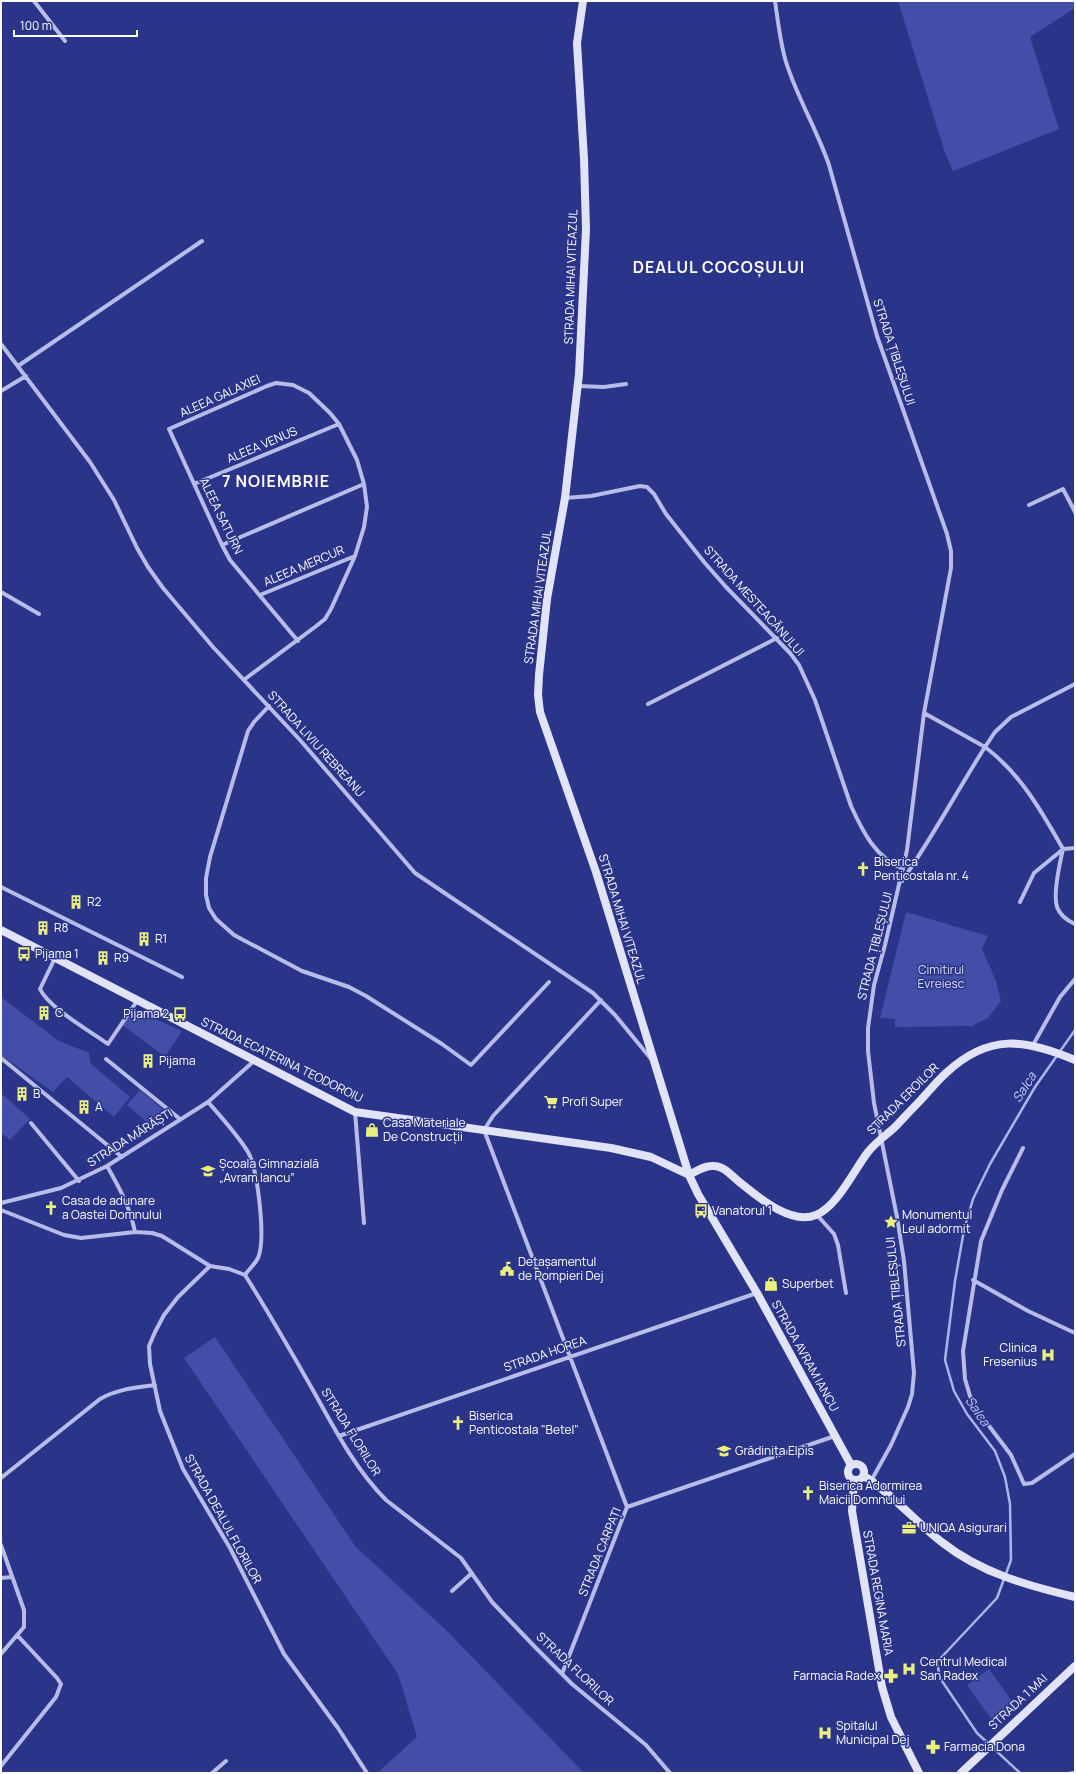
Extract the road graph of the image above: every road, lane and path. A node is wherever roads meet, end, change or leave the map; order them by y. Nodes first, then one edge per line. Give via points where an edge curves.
1 (34, 1) edge
2 (583, 1) edge
3 (775, 1) edge
4 (65, 41) dead end
5 (202, 241) dead end
6 (1, 344) edge
7 (18, 366) junction
8 (26, 376) junction
9 (626, 384) dead end
10 (578, 386) junction
11 (1, 391) edge
12 (339, 424) junction
13 (169, 429) joint
14 (194, 484) junction
15 (364, 484) junction
16 (565, 498) junction
17 (1029, 505) dead end
18 (1075, 512) edge
19 (222, 545) junction
20 (355, 556) junction
21 (1, 592) edge
22 (260, 595) junction
23 (39, 614) dead end
24 (777, 638) junction
25 (298, 640) junction
26 (245, 679) junction
27 (1075, 684) edge
28 (648, 704) dead end
29 (269, 706) junction
30 (924, 713) junction
31 (985, 747) junction
32 (1075, 848) edge
33 (1063, 849) junction
34 (903, 868) junction
35 (900, 882) junction
36 (1, 886) edge
37 (1020, 902) dead end
38 (1075, 924) edge
39 (1, 930) edge
40 (55, 958) junction
41 (182, 977) dead end
42 (1075, 979) edge
43 (548, 982) dead end
44 (601, 1000) junction
45 (137, 1001) junction
46 (1033, 1045) junction
47 (1, 1058) edge
48 (106, 1059) dead end
49 (1072, 1059) edge
50 (254, 1061) junction
51 (654, 1063) junction
52 (208, 1102) junction
53 (355, 1112) junction
54 (180, 1119) junction
55 (31, 1123) dead end
56 (484, 1130) junction
57 (881, 1138) junction
58 (1023, 1148) dead end
59 (122, 1157) junction
60 (107, 1166) junction
61 (689, 1175) junction
62 (79, 1180) junction
63 (1, 1202) edge
64 (1, 1210) edge
65 (817, 1215) junction
66 (364, 1223) dead end
67 (136, 1232) junction
68 (210, 1266) junction
69 (245, 1275) junction
70 (973, 1280) junction
71 (757, 1293) junction
72 (846, 1293) dead end
73 (1075, 1333) edge
74 (569, 1357) junction
75 (155, 1386) junction
76 (339, 1436) junction
77 (836, 1436) junction
78 (1075, 1454) edge
79 (851, 1465) junction
80 (864, 1476) junction
81 (1, 1478) edge
82 (854, 1480) junction
83 (871, 1481) junction
84 (627, 1507) junction
85 (1, 1545) edge
86 (472, 1573) junction
87 (12, 1577) junction
88 (1, 1578) edge
89 (452, 1591) dead end
90 (1075, 1597) edge
91 (17, 1635) junction
92 (1, 1654) edge
93 (1075, 1666) edge
94 (562, 1674) junction
95 (226, 1761) dead end
96 (1, 1766) edge
97 (212, 1773) edge
98 (366, 1773) edge
99 (670, 1773) edge
100 (919, 1773) edge
101 (961, 1773) edge

1 - 4 street
2 - 10 main road, STRADA MIHAI VITEAZUL via 577,43 584,159 585,248
3 - 30 street, STRADA ȚIBLEȘULUI via 786,62 829,165 877,336 951,551 951,568
5 - 7 street
6 - 7 street, STRADA LIVIU REBREANU
7 - 8 street, STRADA LIVIU REBREANU
8 - 11 street
8 - 26 street, STRADA LIVIU REBREANU via 104,482 148,567 184,613
9 - 10 street via 604,387
10 - 16 main road, STRADA MIHAI VITEAZUL
12 - 13 street, ALEEA GALAXIEI via 309,393 293,385 276,384 255,390
12 - 14 street, ALEEA VENUS
12 - 15 street, ALEEA GALAXIEI via 357,460
13 - 14 street, ALEEA SATURN
14 - 19 street, ALEEA SATURN
15 - 19 street
15 - 20 street, ALEEA GALAXIEI via 366,516
16 - 24 street, STRADA MESTEACĂNULUI via 647,487 704,562
16 - 51 main road, STRADA MIHAI VITEAZUL via 548,599 539,676 540,712 596,872
17 - 18 street via 1063,489
19 - 22 street, ALEEA SATURN via 230,560
20 - 22 street, ALEEA MERCUR
20 - 25 street, ALEEA GALAXIEI via 339,596 325,619
21 - 23 street
22 - 25 street, ALEEA SATURN
24 - 28 street
24 - 34 street, STRADA MESTEACĂNULUI via 799,665 811,689 859,824 884,858
25 - 26 street, ALEEA GALAXIEI
26 - 29 street, STRADA LIVIU REBREANU
27 - 31 street, STRADA ȚIBLEȘULUI via 1011,717 995,732
29 - 43 street via 248,731 210,857 206,895 209,908 216,919 234,935 302,972 349,987 366,996 471,1065
29 - 44 street, STRADA LIVIU REBREANU via 415,873 574,979
30 - 31 street
30 - 34 street, STRADA ȚIBLEȘULUI
31 - 33 street via 998,757 1028,793 1043,813
31 - 35 street, STRADA ȚIBLEȘULUI via 926,846
32 - 33 street
33 - 37 street via 1034,873
33 - 38 street via 1058,872 1056,905 1059,912
34 - 35 street, STRADA ȚIBLEȘULUI
35 - 57 street, STRADA ȚIBLEȘULUI via 874,985 868,1028 868,1052
36 - 41 street
39 - 40 main road, STRADA ECATERINA TEODOROIU
40 - 45 main road, STRADA ECATERINA TEODOROIU
40 - 45 street via 40,989 44,997 108,1044
42 - 46 street via 1060,997
44 - 51 street, STRADA LIVIU REBREANU
44 - 56 street via 493,1116
45 - 50 main road, STRADA ECATERINA TEODOROIU
46 - 49 main road, STRADA EROILOR
46 - 57 main road, STRADA EROILOR via 1003,1043 976,1051 946,1072 894,1128
47 - 59 street
48 - 54 street
50 - 52 street, STRADA MĂRĂȘTI
50 - 53 main road, STRADA ECATERINA TEODOROIU
51 - 61 main road, STRADA MIHAI VITEAZUL
52 - 54 street, STRADA MĂRĂȘTI
52 - 69 street via 234,1131 248,1153 258,1190 260,1249 258,1258
53 - 56 main road, STRADA ECATERINA TEODOROIU
53 - 66 street
54 - 59 street, STRADA MĂRĂȘTI
55 - 62 street
56 - 61 main road, STRADA ECATERINA TEODOROIU via 626,1151 664,1162
56 - 74 street
57 - 65 main road, STRADA EROILOR via 868,1152 838,1196
57 - 83 street, STRADA ȚIBLEȘULUI via 904,1261 914,1373 908,1407
58 - 70 street via 981,1241
59 - 60 street, STRADA MĂRĂȘTI
60 - 62 street, STRADA MĂRĂȘTI
60 - 67 street via 121,1189
61 - 65 main road via 708,1166 720,1167 788,1214 801,1217
61 - 71 main road, STRADA AVRAM IANCU
62 - 63 street, STRADA MĂRĂȘTI via 61,1188
64 - 67 street via 64,1235 81,1238
65 - 72 street via 834,1234
67 - 68 street via 162,1236
68 - 69 street
68 - 75 street, STRADA DEALUL FLORILOR via 178,1297 155,1332 149,1346
69 - 76 street, STRADA FLORILOR
70 - 73 street via 1028,1311
70 - 78 street via 963,1366 970,1396 977,1410 1011,1455 1024,1484 1032,1483
71 - 74 street, STRADA HOREA
71 - 77 main road, STRADA AVRAM IANCU
74 - 76 street, STRADA HOREA
74 - 84 street
75 - 81 street via 112,1392 100,1399
75 - 98 street, STRADA DEALUL FLORILOR via 160,1411 180,1462 230,1548 274,1637 294,1670 338,1728
76 - 86 street, STRADA FLORILOR via 376,1490 451,1549
77 - 79 main road, STRADA AVRAM IANCU
77 - 84 street, STRADA CARPAȚI
79 - 80 main road via 862,1466
79 - 82 main road via 847,1473
80 - 82 main road
80 - 83 main road
82 - 100 main road, STRADA REGINA MARIA via 852,1511 882,1687 891,1717
83 - 90 main road via 941,1542 965,1558 1012,1579
84 - 94 street, STRADA CARPAȚI
85 - 87 street
86 - 89 street
86 - 94 street, STRADA FLORILOR via 492,1602
87 - 88 street
87 - 91 street via 24,1610 24,1626
91 - 92 street
91 - 96 street via 61,1684 56,1697
93 - 101 main road, STRADA 1 MAI
94 - 99 street, STRADA FLORILOR via 646,1745
95 - 97 street

